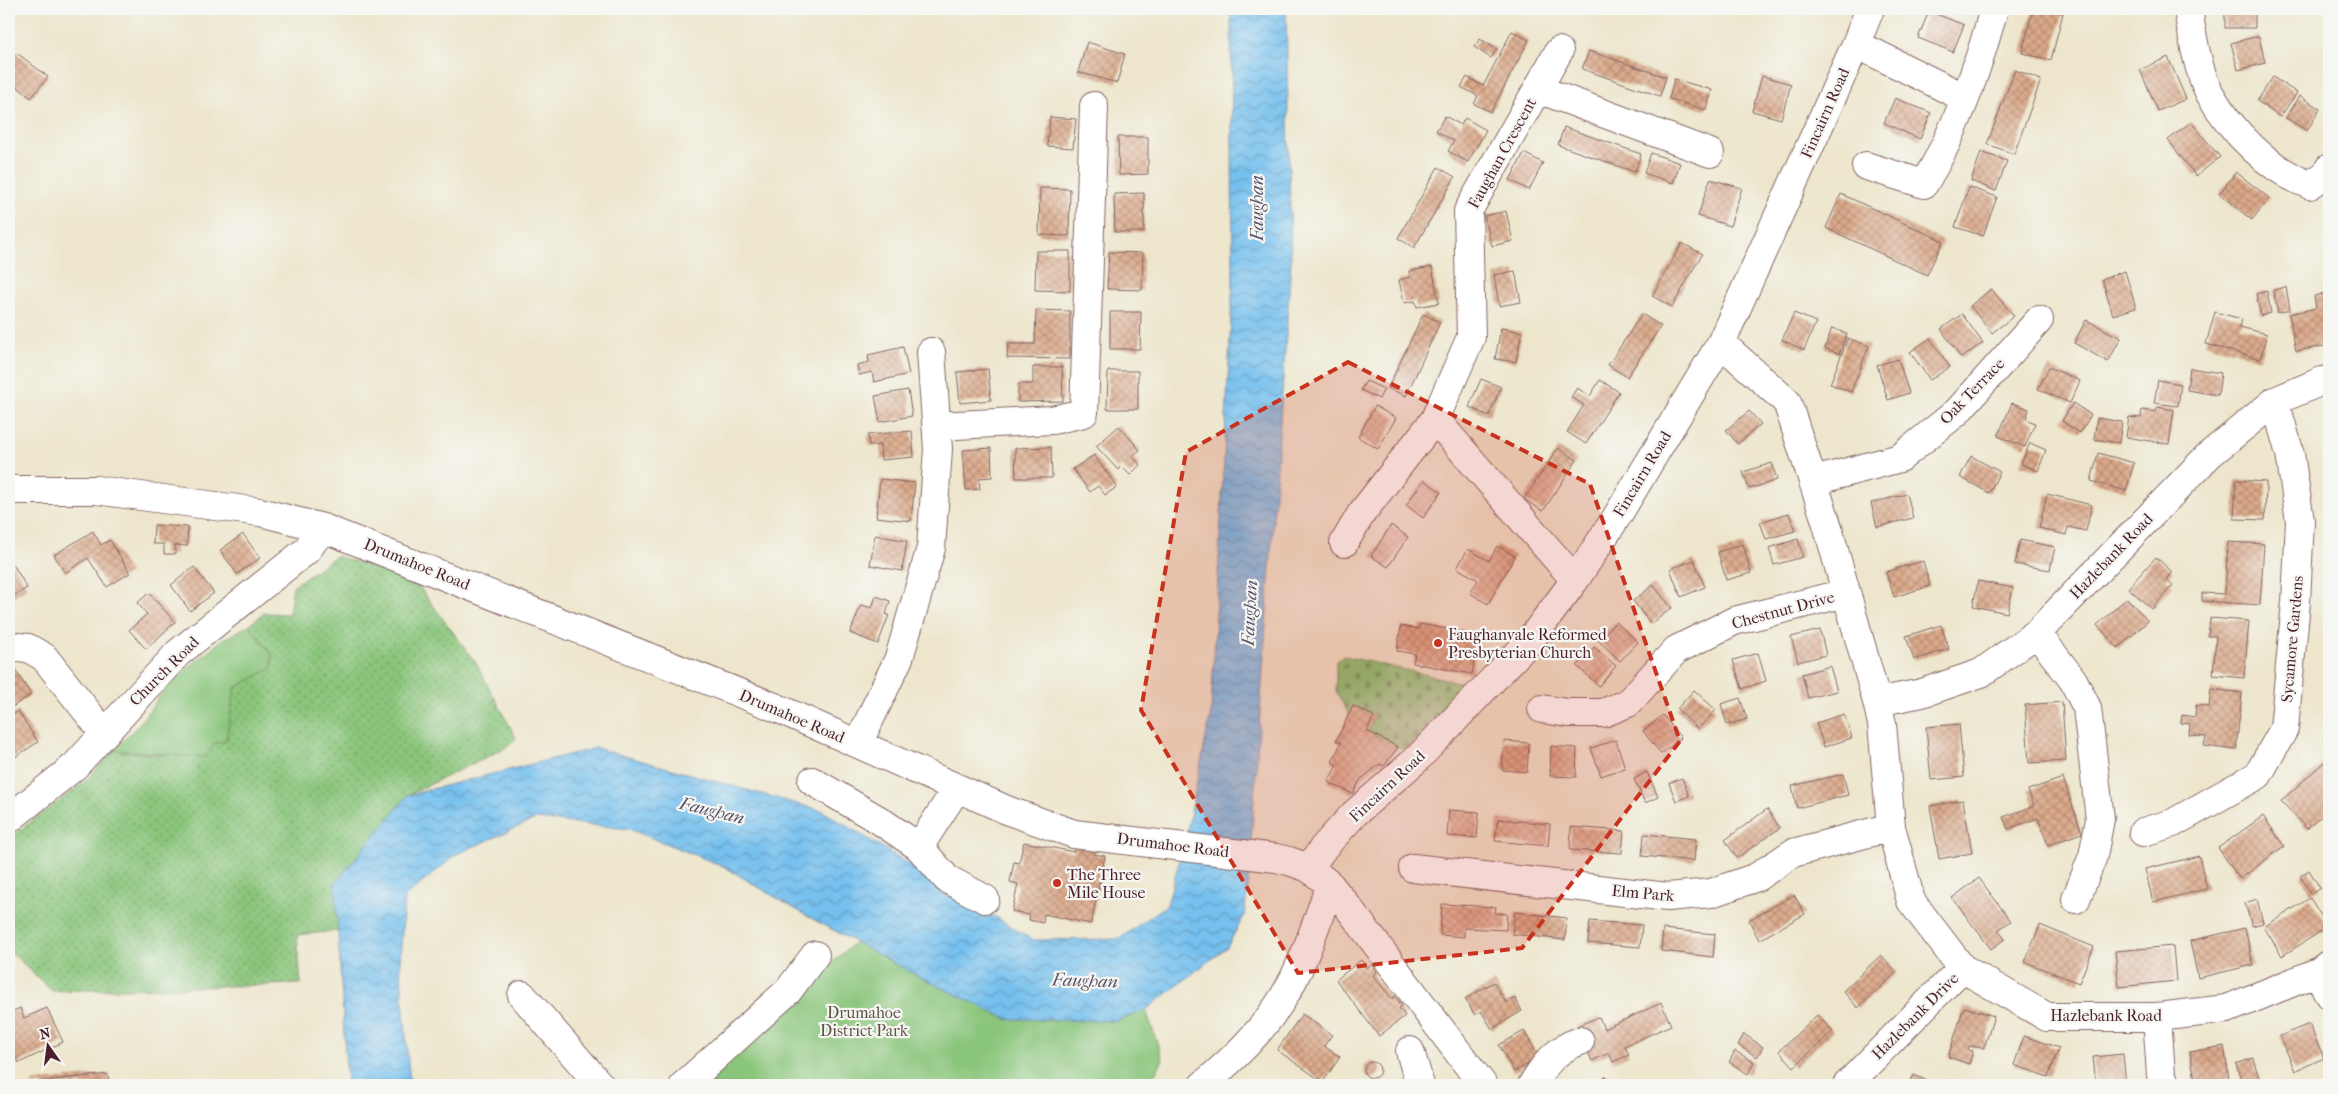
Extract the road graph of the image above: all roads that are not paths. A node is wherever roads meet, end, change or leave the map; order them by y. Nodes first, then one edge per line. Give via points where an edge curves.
1 (1870, 9) edge
2 (1994, 9) edge
3 (2188, 9) edge
4 (1856, 44) junction
5 (1559, 51) dead end
6 (1538, 89) junction
7 (1965, 98) junction
8 (1094, 106) dead end
9 (1710, 153) dead end
10 (1866, 166) dead end
11 (2329, 168) edge
12 (2039, 320) dead end
13 (1721, 343) junction
14 (931, 352) dead end
15 (2329, 380) edge
16 (2275, 401) junction
17 (1435, 419) junction
18 (937, 426) junction
19 (1814, 481) junction
20 (9, 490) edge
21 (323, 528) junction
22 (1344, 543) dead end
23 (1575, 580) junction
24 (1846, 593) junction
25 (2037, 633) junction
26 (9, 646) edge
27 (1877, 702) junction
28 (1542, 709) dead end
29 (104, 734) junction
30 (858, 744) junction
31 (812, 782) dead end
32 (957, 788) junction
33 (9, 818) edge
34 (1890, 827) junction
35 (2143, 832) dead end
36 (919, 847) junction
37 (1309, 868) junction
38 (1413, 868) dead end
39 (1330, 885) junction
40 (986, 899) dead end
41 (2076, 899) dead end
42 (815, 955) dead end
43 (1962, 968) junction
44 (2326, 977) edge
45 (522, 995) dead end
46 (2157, 1017) junction
47 (1580, 1041) dead end
48 (1410, 1051) dead end
49 (600, 1085) edge
50 (684, 1085) edge
51 (1203, 1085) edge
52 (1420, 1085) edge
53 (1483, 1085) edge
54 (1532, 1085) edge
55 (1847, 1085) edge
56 (2166, 1085) edge

1 - 4 street, Fincairn Road
2 - 7 street
3 - 11 street via 2192,40 2210,93 2245,141 2292,178 2310,185
4 - 7 street
4 - 13 street, Fincairn Road
5 - 6 street, Faughan Crescent
6 - 9 street, Faughan Crescent
6 - 17 street, Faughan Crescent via 1468,212 1471,337
7 - 10 street via 1942,155 1924,184
8 - 18 street via 1084,413 1052,420
12 - 19 street, Oak Terrace via 1957,412 1900,458
13 - 19 street, Hazlebank Road via 1787,402
13 - 23 street, Fincairn Road
14 - 18 street
15 - 16 street, Hazlebank Road via 2322,380
16 - 25 street, Hazlebank Road via 2209,455
16 - 35 street, Sycamore Gardens via 2290,454 2300,521 2284,729 2258,775 2168,813
17 - 22 street, Faughan Crescent via 1361,514
17 - 23 street
18 - 30 street via 931,548 899,658
19 - 24 street, Hazlebank Road
20 - 21 street, Drumahoe Road via 96,490 260,512
21 - 29 street, Church Road via 307,550 178,653
21 - 30 street, Drumahoe Road via 632,649
23 - 37 street, Fincairn Road via 1528,643 1417,759 1354,814
24 - 27 street, Hazlebank Road
24 - 28 street, Chestnut Drive via 1734,621 1676,650 1628,703 1603,713
25 - 27 street, Hazlebank Road via 1981,673
25 - 41 street via 2073,680 2087,708 2100,818 2093,856
26 - 29 street via 28,648 44,657
27 - 34 street, Hazlebank Road via 1882,724
29 - 33 street, Church Road via 75,766
30 - 32 street, Drumahoe Road
31 - 36 street
32 - 36 street
32 - 37 street, Drumahoe Road via 1010,812 1074,834 1276,858
34 - 38 street, Elm Park via 1793,853 1757,877 1711,893 1668,897
34 - 43 street, Hazlebank Road via 1911,902
36 - 40 street via 947,879
37 - 39 street, Drumahoe Road
39 - 51 street via 1284,997 1233,1060
39 - 53 street, Drumahoe Road
42 - 50 street via 788,991
43 - 46 street, Hazlebank Road via 2047,1017
43 - 55 street, Hazlebank Drive
44 - 46 street, Hazlebank Road via 2227,1009
45 - 49 street
46 - 56 street via 2161,1075
47 - 54 street via 1567,1045 1546,1063
48 - 52 street

